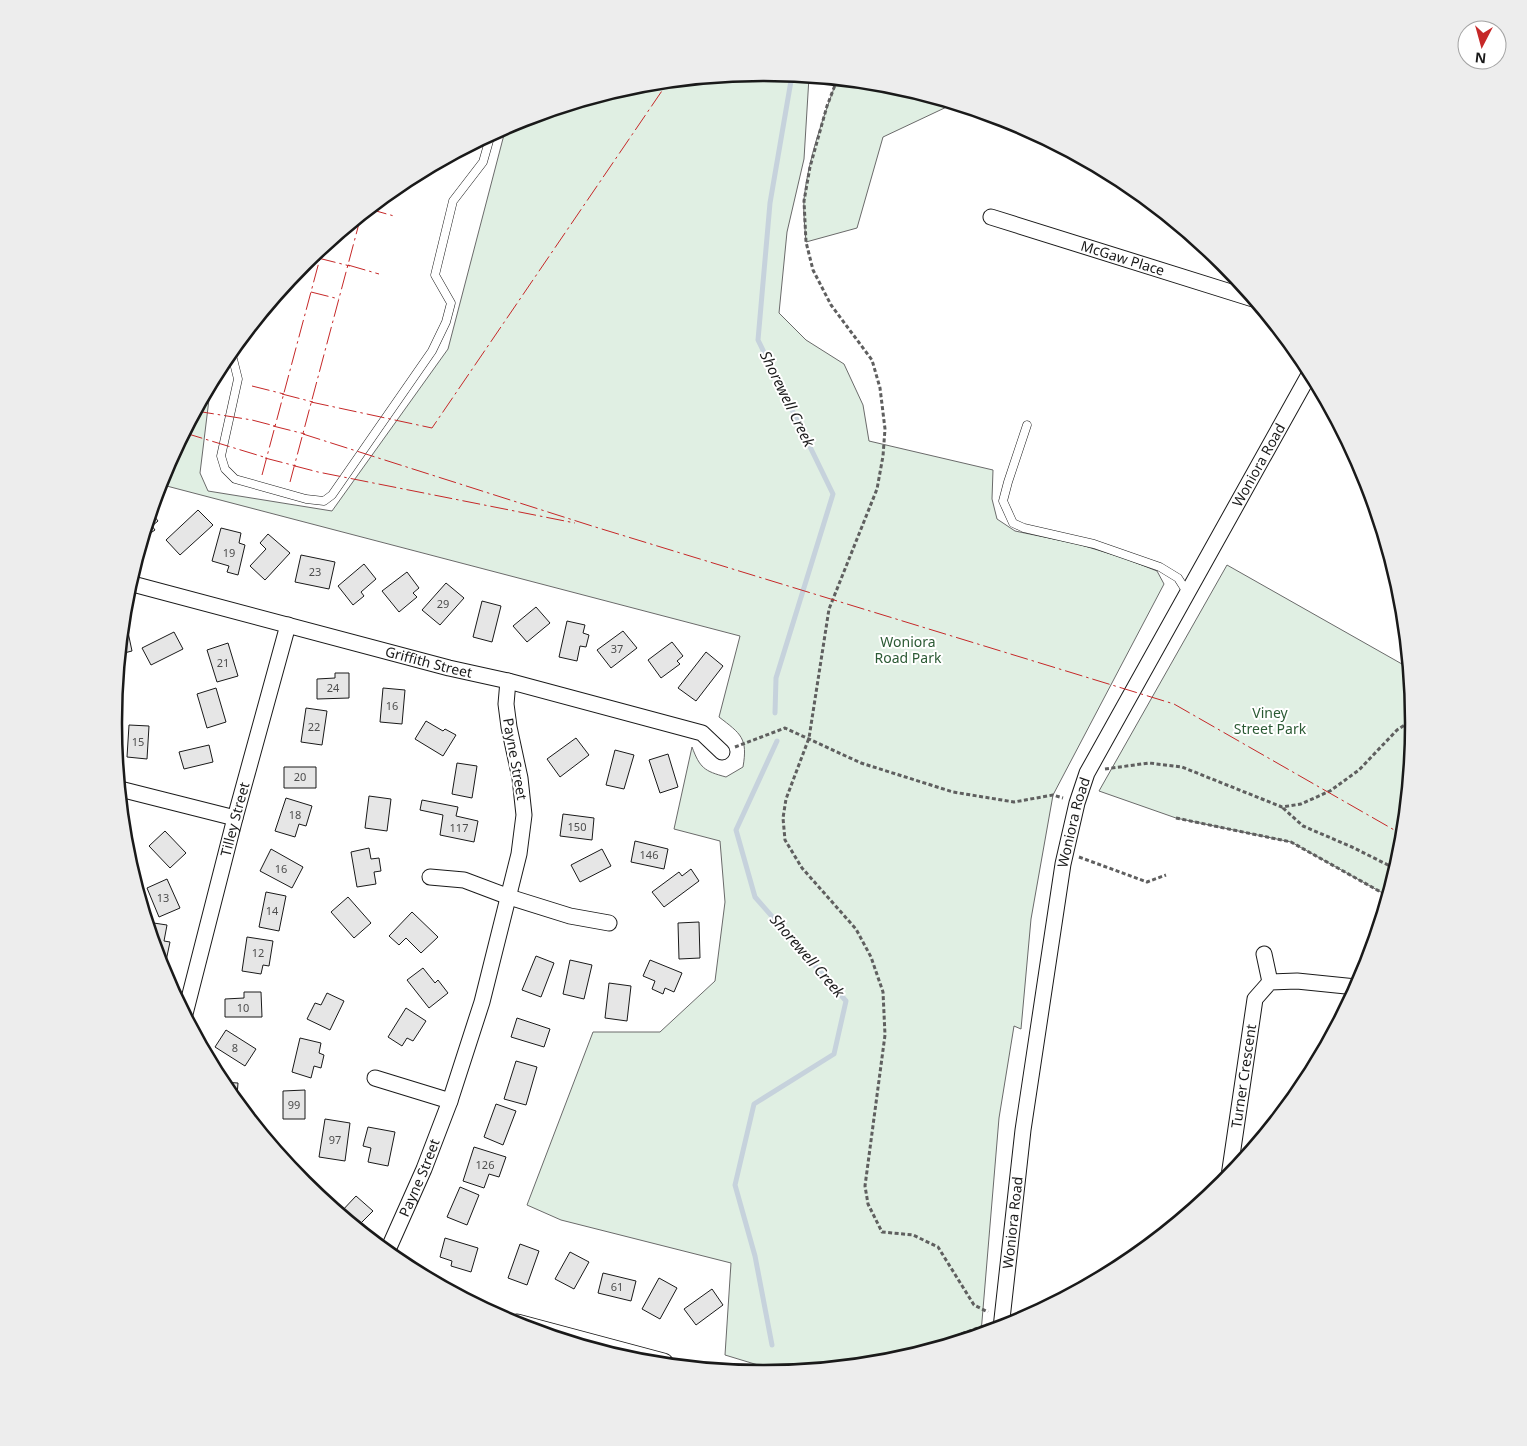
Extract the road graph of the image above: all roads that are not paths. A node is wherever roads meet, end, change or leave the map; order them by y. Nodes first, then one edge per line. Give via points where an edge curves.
1 (488, 143) edge
2 (991, 217) dead end
3 (1242, 295) edge
4 (234, 361) edge
5 (1306, 380) edge
6 (1027, 425) dead end
7 (137, 585) edge
8 (1187, 592) junction
9 (288, 625) junction
10 (508, 681) junction
11 (722, 752) road end
12 (125, 790) edge
13 (235, 818) junction
14 (430, 877) dead end
15 (509, 897) junction
16 (609, 923) dead end
17 (1264, 954) dead end
18 (1270, 982) junction
19 (1348, 986) edge
20 (187, 1005) edge
21 (375, 1078) dead end
22 (450, 1101) junction
23 (1231, 1162) edge
24 (390, 1245) edge
25 (1002, 1319) edge

1 - 4 lane via 483,162 453,200 435,275 451,303 446,322 432,352 332,495 324,501 235,479 226,469 222,456 238,379
2 - 3 street, McGaw Place
5 - 8 street, Woniora Road
6 - 8 lane via 1003,501 1013,523 1094,544 1160,567 1178,578
7 - 9 street, Griffith Street
8 - 25 street, Woniora Road via 1086,773 1077,803 1063,864 1023,1130
9 - 10 street, Griffith Street
9 - 13 street, Tilley Street
10 - 11 street, Griffith Street via 702,733
10 - 15 street, Payne Street via 506,704 524,815 520,854
12 - 13 street
13 - 20 street, Tilley Street
14 - 15 street via 464,880
15 - 16 street via 570,916
15 - 22 street, Payne Street via 482,1002
17 - 18 street
18 - 19 street
18 - 23 street, Turner Crescent via 1255,999
21 - 22 street
22 - 24 street, Payne Street

